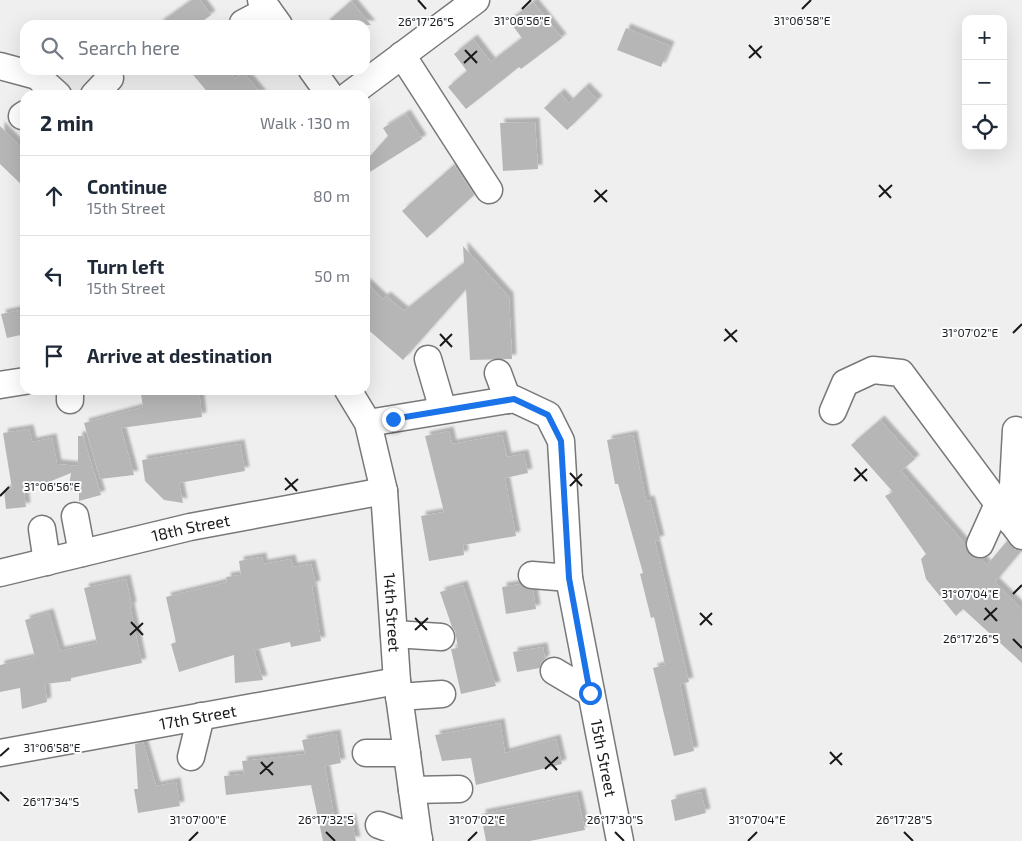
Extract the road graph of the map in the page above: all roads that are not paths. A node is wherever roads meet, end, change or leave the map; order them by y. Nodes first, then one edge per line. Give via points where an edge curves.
1 (476, 0) edge
2 (269, 12) edge
3 (250, 20) edge
4 (402, 55) junction
5 (0, 66) edge
6 (20, 75) edge
7 (21, 75) edge
8 (316, 75) edge
9 (42, 84) edge
10 (326, 90) edge
11 (356, 90) edge
12 (489, 190) dead end
13 (428, 359) dead end
14 (498, 373) dead end
15 (20, 383) edge
16 (0, 385) edge
17 (351, 395) edge
18 (508, 400) junction
19 (443, 410) junction
20 (833, 411) dead end
21 (368, 423) junction
22 (1016, 430) dead end
23 (384, 491) junction
24 (75, 516) dead end
25 (1010, 521) edge
26 (42, 528) dead end
27 (980, 544) dead end
28 (82, 553) junction
29 (47, 562) junction
30 (0, 573) edge
31 (532, 575) dead end
32 (569, 578) junction
33 (394, 634) junction
34 (441, 637) dead end
35 (554, 670) dead end
36 (398, 689) junction
37 (590, 693) junction
38 (442, 694) dead end
39 (201, 716) junction
40 (407, 752) junction
41 (0, 753) edge
42 (366, 754) dead end
43 (191, 757) dead end
44 (459, 789) dead end
45 (412, 790) junction
46 (378, 825) dead end
47 (419, 840) edge
48 (620, 841) edge

1 - 4 street
2 - 3 street
4 - 11 street
4 - 12 street
5 - 6 street
7 - 9 street
8 - 10 street
13 - 19 street
14 - 18 street
15 - 16 street
17 - 21 street, 14th Street
18 - 19 street, 15th Street
18 - 32 street, 15th Street via 514,399 548,415 561,441
19 - 21 street, 15th Street
20 - 25 street via 845,383 873,370 901,372
21 - 23 street, 14th Street
22 - 25 street
23 - 28 street, 18th Street via 171,521
23 - 33 street, 14th Street via 398,561
24 - 28 street
25 - 27 street
26 - 29 street
28 - 29 street, 18th Street
29 - 30 street, 18th Street
31 - 32 street
32 - 37 street, 15th Street
33 - 34 street
33 - 36 street, 14th Street
35 - 37 street
36 - 38 street, 17th Street
36 - 39 street, 17th Street
36 - 40 street, 14th Street
37 - 48 street, 15th Street
39 - 41 street, 17th Street
39 - 43 street
40 - 42 street
40 - 45 street, 14th Street
44 - 45 street
45 - 47 street, 14th Street
46 - 47 street

